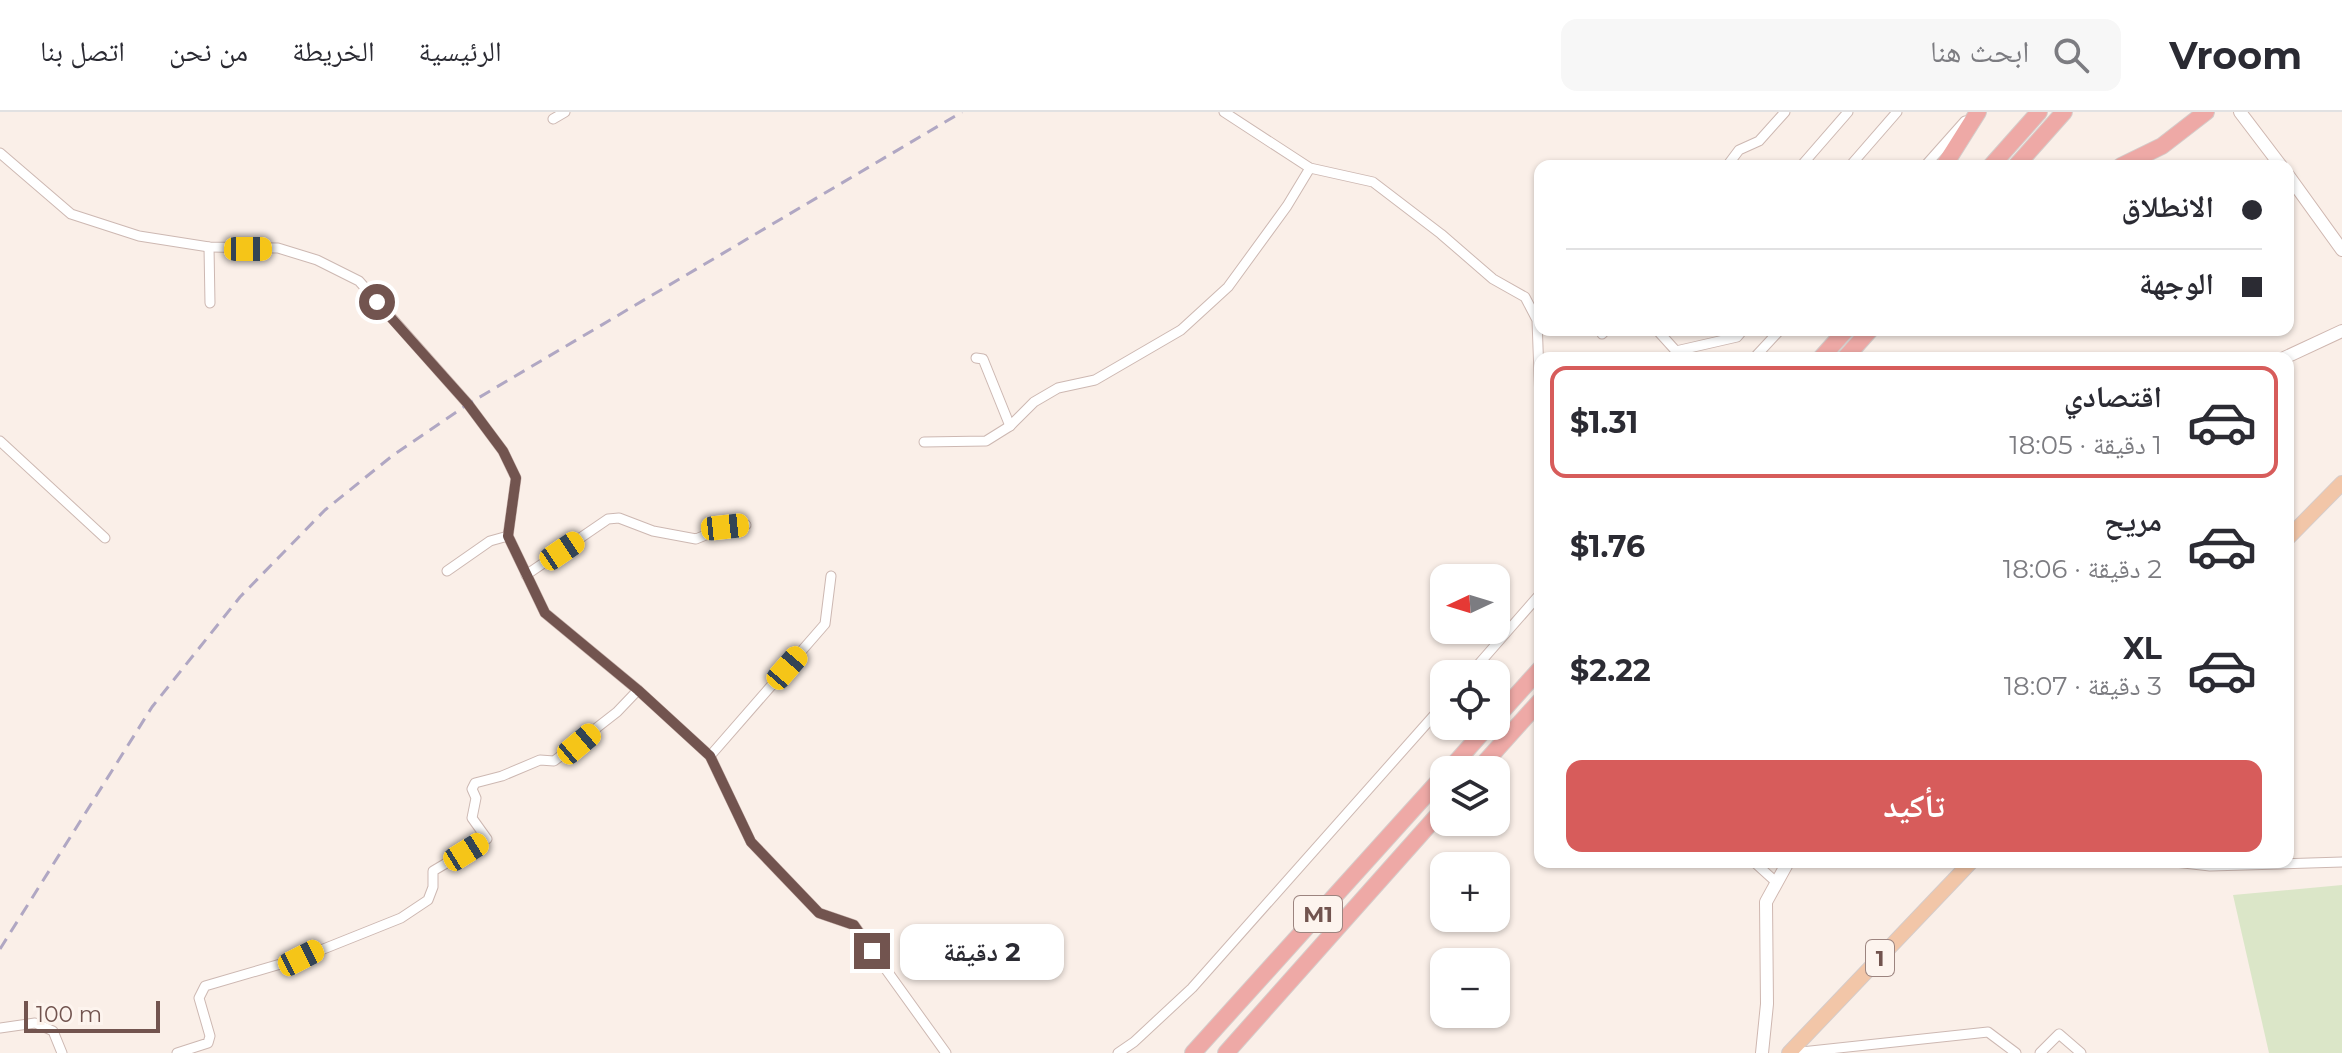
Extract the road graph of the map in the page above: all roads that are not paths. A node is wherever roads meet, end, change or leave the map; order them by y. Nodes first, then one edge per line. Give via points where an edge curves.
1 (565, 112) edge
2 (1224, 112) edge
3 (1785, 112) edge
4 (1848, 112) edge
5 (1897, 112) edge
6 (1975, 112) edge
7 (2039, 112) edge
8 (2064, 112) edge
9 (2206, 112) edge
10 (2240, 112) edge
11 (1238, 115) edge
12 (553, 119) dead end
13 (0, 153) edge
14 (1732, 160) edge
15 (1806, 160) edge
16 (1855, 160) edge
17 (1931, 160) edge
18 (1947, 160) edge
19 (1996, 160) edge
20 (2021, 160) edge
21 (2133, 160) edge
22 (2276, 160) edge
23 (1310, 168) junction
24 (2294, 183) edge
25 (209, 247) junction
26 (2342, 250) edge
27 (210, 303) dead end
28 (1534, 314) edge
29 (2342, 331) edge
30 (1662, 336) edge
31 (1738, 336) edge
32 (1774, 336) edge
33 (1841, 336) edge
34 (1865, 336) edge
35 (1870, 336) edge
36 (1760, 352) edge
37 (1826, 352) edge
38 (1851, 352) edge
39 (1851, 352) edge
40 (2294, 353) edge
41 (976, 358) dead end
42 (1010, 426) junction
43 (0, 441) edge
44 (924, 442) dead end
45 (2342, 483) edge
46 (746, 525) dead end
47 (2294, 532) edge
48 (508, 536) junction
49 (105, 538) dead end
50 (447, 571) dead end
51 (526, 575) junction
52 (831, 576) dead end
53 (1534, 601) edge
54 (1482, 660) edge
55 (1534, 676) edge
56 (638, 690) junction
57 (1510, 702) edge
58 (1534, 708) edge
59 (1430, 720) edge
60 (1476, 740) edge
61 (710, 756) junction
62 (1461, 756) edge
63 (1491, 756) edge
64 (1430, 791) edge
65 (1430, 824) edge
66 (2342, 862) edge
67 (2294, 863) edge
68 (1761, 868) edge
69 (1784, 868) edge
70 (1965, 868) edge
71 (1776, 882) junction
72 (0, 1028) edge
73 (62, 1053) edge
74 (177, 1053) edge
75 (946, 1053) edge
76 (1118, 1053) edge
77 (1193, 1053) edge
78 (1226, 1053) edge
79 (1762, 1053) edge
80 (1790, 1053) edge
81 (2016, 1053) edge
82 (2040, 1053) edge
83 (2081, 1053) edge

1 - 12 street
2 - 11 street
3 - 14 street via 1759,141
4 - 15 street
5 - 16 street
6 - 17 street
6 - 18 highway
7 - 19 highway
8 - 20 highway
9 - 21 highway via 2162,146
10 - 22 street
11 - 23 street
13 - 25 street via 71,214 139,236
23 - 28 street via 1373,182 1493,279 1525,297
23 - 42 street via 1245,265 1203,312 1095,380 1058,388 1034,402
24 - 26 street
25 - 27 street
25 - 48 street via 278,248 359,281 503,451 516,478
29 - 40 street
30 - 31 street via 1676,351
32 - 36 street
33 - 37 highway
34 - 38 highway
35 - 39 highway
41 - 42 street via 983,359
42 - 44 street via 986,441
43 - 49 street
45 - 47 main road
46 - 51 street via 696,539 608,519
48 - 50 street via 490,541
48 - 51 street
51 - 56 street via 545,613
52 - 61 street via 825,624
53 - 54 street
55 - 57 highway
56 - 61 street
56 - 74 street via 554,761 540,760 475,783 472,818 487,839 433,871 428,900 401,918 301,958 205,986 199,998 208,1043
58 - 63 highway
59 - 76 street via 1192,988
60 - 62 highway
61 - 75 street via 751,842 819,913 854,925
64 - 77 highway, M1
65 - 78 highway, M1
66 - 67 street
68 - 71 street
69 - 71 street
70 - 80 main road, 1
71 - 79 street via 1766,902
72 - 73 street via 35,1023 53,1031
80 - 81 street via 1988,1032
82 - 83 street via 2059,1034

